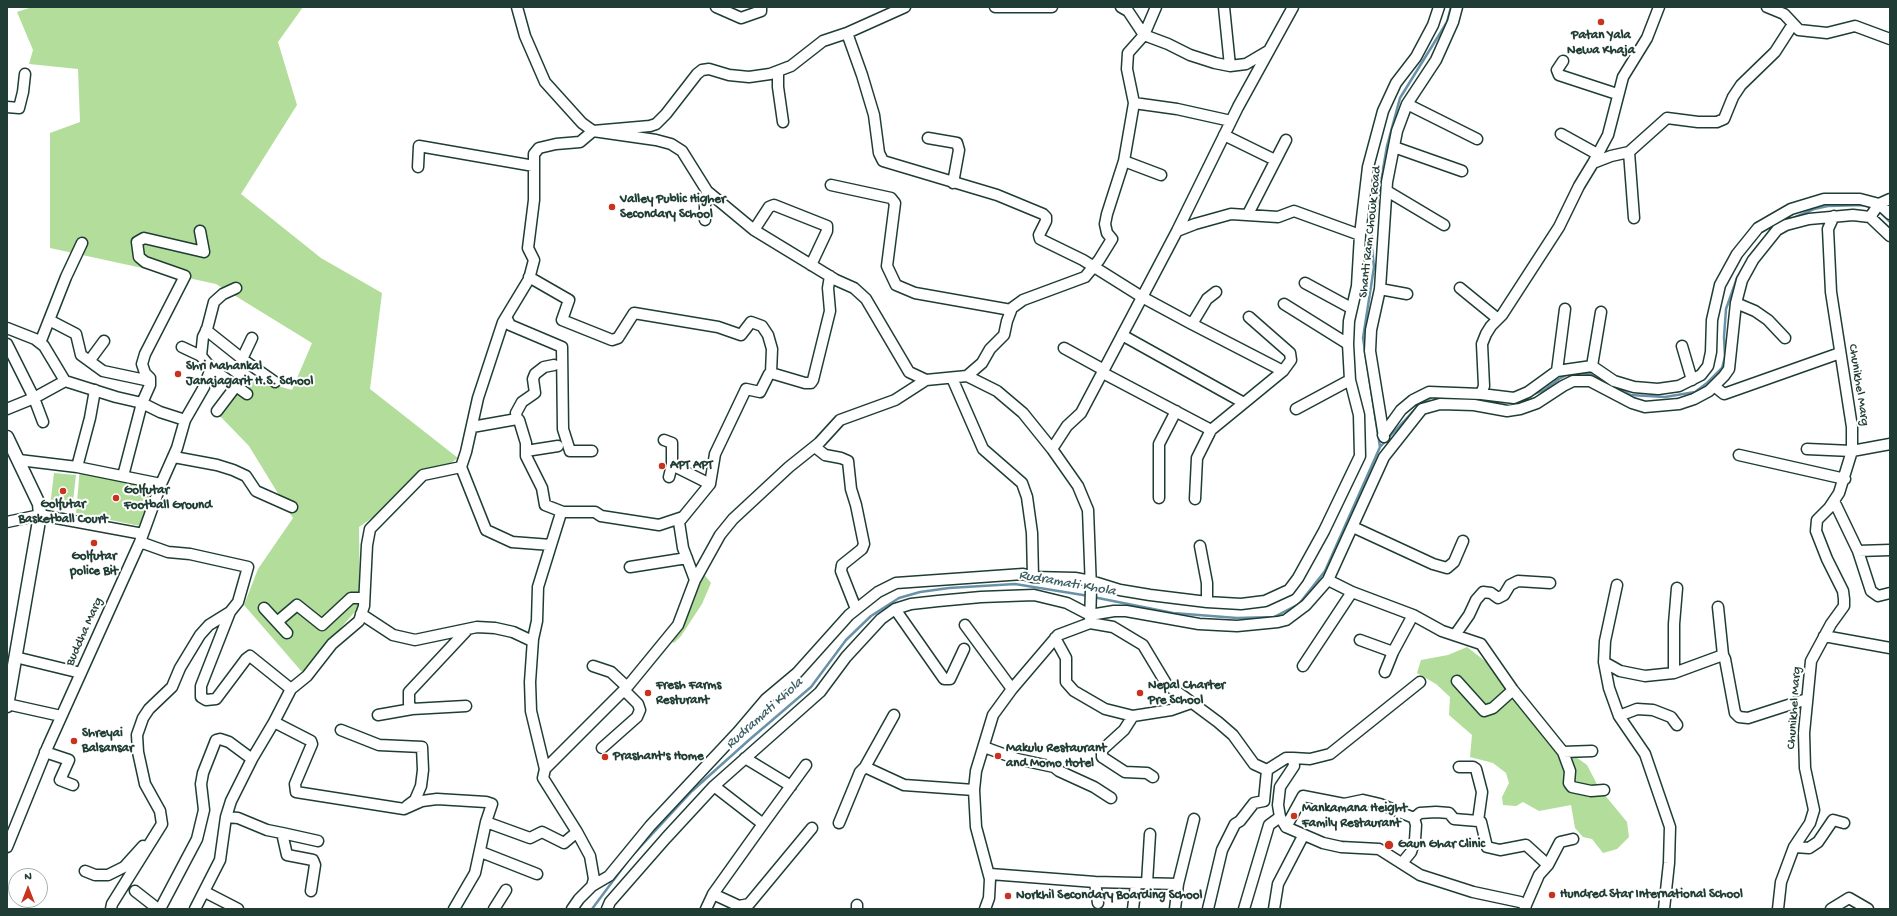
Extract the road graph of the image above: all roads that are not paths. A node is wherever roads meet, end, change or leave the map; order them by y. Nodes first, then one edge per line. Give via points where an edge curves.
1 (517, 7) edge
2 (716, 7) edge
3 (761, 7) edge
4 (905, 7) edge
5 (995, 7) edge
6 (1052, 7) edge
7 (1121, 7) edge
8 (1156, 7) edge
9 (1224, 7) edge
10 (1293, 7) edge
11 (1457, 7) edge
12 (1658, 7) edge
13 (1767, 7) edge
14 (1438, 8) edge
15 (1784, 11) edge
16 (1793, 24) junction
17 (847, 33) junction
18 (1144, 35) junction
19 (1890, 39) edge
20 (1268, 51) junction
21 (1562, 61) dead end
22 (1230, 66) junction
23 (778, 71) junction
24 (25, 74) dead end
25 (1617, 94) junction
26 (1134, 103) junction
27 (1407, 104) junction
28 (7, 107) edge
29 (1231, 121) junction
30 (783, 122) dead end
31 (593, 131) junction
32 (1561, 134) dead end
33 (1224, 135) junction
34 (928, 138) dead end
35 (1286, 140) dead end
36 (1477, 140) dead end
37 (1394, 147) junction
38 (1629, 152) junction
39 (1596, 159) junction
40 (1275, 160) junction
41 (1124, 161) junction
42 (534, 166) junction
43 (418, 167) dead end
44 (1462, 171) dead end
45 (1161, 174) dead end
46 (953, 183) junction
47 (831, 185) dead end
48 (707, 191) junction
49 (1386, 191) junction
50 (1890, 199) edge
51 (1874, 210) junction
52 (1248, 214) junction
53 (1890, 214) edge
54 (1834, 216) junction
55 (1634, 218) dead end
56 (705, 220) dead end
57 (1444, 225) dead end
58 (754, 230) junction
59 (200, 231) dead end
60 (1177, 231) junction
61 (1360, 236) junction
62 (1890, 236) edge
63 (82, 243) dead end
64 (811, 265) junction
65 (1093, 266) junction
66 (830, 276) junction
67 (529, 277) junction
68 (1305, 283) dead end
69 (236, 288) dead end
70 (1460, 288) dead end
71 (1380, 289) junction
72 (1216, 292) dead end
73 (1407, 294) dead end
74 (1142, 297) junction
75 (1736, 303) junction
76 (1284, 304) dead end
77 (1351, 308) junction
78 (1565, 309) dead end
79 (1011, 310) junction
80 (1601, 312) dead end
81 (1249, 316) dead end
82 (506, 317) junction
83 (1498, 319) junction
84 (50, 320) junction
85 (1192, 324) junction
86 (7, 328) edge
87 (206, 330) junction
88 (1122, 335) junction
89 (252, 338) dead end
90 (1785, 338) dead end
91 (104, 341) dead end
92 (40, 343) junction
93 (7, 344) edge
94 (1348, 344) junction
95 (1682, 346) dead end
96 (182, 347) dead end
97 (1064, 348) dead end
98 (1840, 353) junction
99 (201, 356) junction
100 (242, 359) junction
101 (90, 360) junction
102 (554, 365) dead end
103 (1592, 366) junction
104 (211, 368) junction
105 (1283, 370) junction
106 (1103, 371) junction
107 (1557, 371) junction
108 (771, 373) junction
109 (967, 376) junction
110 (952, 378) junction
111 (926, 380) junction
112 (1350, 380) junction
113 (1692, 380) junction
114 (65, 381) junction
115 (150, 381) junction
116 (276, 382) dead end
117 (236, 386) junction
118 (1714, 386) junction
119 (96, 390) junction
120 (247, 394) dead end
121 (1481, 394) junction
122 (34, 398) junction
123 (142, 403) junction
124 (1244, 403) junction
125 (7, 409) edge
126 (1296, 409) dead end
127 (217, 411) dead end
128 (1176, 411) junction
129 (516, 419) junction
130 (185, 420) junction
131 (43, 422) dead end
132 (472, 427) junction
133 (1211, 430) junction
134 (1383, 435) junction
135 (7, 437) edge
136 (664, 440) dead end
137 (1890, 444) edge
138 (558, 446) dead end
139 (815, 447) junction
140 (1390, 448) junction
141 (1052, 449) junction
142 (1807, 449) dead end
143 (526, 451) junction
144 (592, 451) dead end
145 (1852, 451) junction
146 (1740, 455) dead end
147 (174, 457) junction
148 (19, 460) junction
149 (672, 465) junction
150 (461, 466) junction
151 (77, 467) junction
152 (123, 476) junction
153 (670, 477) dead end
154 (1845, 479) junction
155 (161, 484) junction
156 (710, 484) junction
157 (1159, 498) dead end
158 (1195, 499) dead end
159 (1834, 501) junction
160 (292, 507) dead end
161 (563, 512) junction
162 (40, 515) junction
163 (683, 517) junction
164 (7, 522) edge
165 (1353, 527) junction
166 (142, 538) junction
167 (1463, 541) dead end
168 (551, 545) junction
169 (1200, 546) dead end
170 (1890, 550) edge
171 (1858, 551) junction
172 (687, 558) junction
173 (630, 567) dead end
174 (1033, 577) junction
175 (695, 580) junction
176 (1328, 580) junction
177 (1550, 583) dead end
178 (1091, 585) junction
179 (1617, 585) dead end
180 (1677, 588) dead end
181 (1352, 592) junction
182 (1890, 593) edge
183 (364, 598) junction
184 (1207, 602) junction
185 (1718, 607) dead end
186 (264, 608) dead end
187 (895, 609) junction
188 (856, 610) junction
189 (230, 612) junction
190 (361, 614) junction
191 (1090, 615) junction
192 (1413, 615) junction
193 (277, 622) junction
194 (965, 625) dead end
195 (468, 629) junction
196 (287, 633) dead end
197 (1455, 635) junction
198 (1824, 636) junction
199 (1055, 638) junction
200 (533, 639) junction
201 (1360, 640) dead end
202 (1890, 648) edge
203 (964, 649) dead end
204 (1393, 652) junction
205 (1723, 655) junction
206 (12, 661) edge
207 (1604, 662) junction
208 (593, 666) dead end
209 (1303, 666) dead end
210 (1385, 672) dead end
211 (81, 673) junction
212 (1674, 673) junction
213 (1420, 682) dead end
214 (1457, 682) dead end
215 (291, 689) junction
216 (625, 689) junction
217 (1012, 689) junction
218 (1513, 690) junction
219 (1807, 699) junction
220 (1191, 702) junction
221 (7, 705) edge
222 (466, 706) dead end
223 (412, 709) junction
224 (378, 715) dead end
225 (894, 715) dead end
226 (61, 716) junction
227 (1133, 716) junction
228 (1619, 716) junction
229 (274, 722) junction
230 (1676, 725) dead end
231 (341, 730) dead end
232 (984, 747) junction
233 (602, 748) dead end
234 (1592, 751) dead end
235 (45, 752) junction
236 (1563, 752) junction
237 (745, 758) junction
238 (1293, 758) junction
239 (252, 759) junction
240 (806, 765) dead end
241 (865, 767) junction
242 (1459, 767) dead end
243 (545, 769) junction
244 (1267, 770) junction
245 (1153, 777) dead end
246 (72, 785) dead end
247 (714, 786) junction
248 (791, 786) junction
249 (974, 790) junction
250 (1604, 790) dead end
251 (1112, 798) dead end
252 (404, 809) junction
253 (226, 817) junction
254 (1280, 817) junction
255 (1414, 818) junction
256 (1194, 819) dead end
257 (1478, 821) junction
258 (486, 822) junction
259 (839, 823) dead end
260 (1844, 823) dead end
261 (763, 824) junction
262 (1286, 827) junction
263 (812, 828) dead end
264 (577, 832) junction
265 (282, 833) junction
266 (1150, 834) dead end
267 (1303, 836) junction
268 (1573, 839) dead end
269 (318, 841) dead end
270 (7, 846) edge
271 (148, 846) junction
272 (1794, 847) junction
273 (481, 852) junction
274 (1402, 863) junction
275 (1548, 865) junction
276 (85, 870) dead end
277 (536, 874) dead end
278 (990, 874) junction
279 (1095, 882) junction
280 (1147, 883) junction
281 (1136, 884) junction
282 (1178, 884) junction
283 (592, 886) junction
284 (506, 890) dead end
285 (135, 891) dead end
286 (311, 891) dead end
287 (204, 892) junction
288 (713, 894) junction
289 (1098, 902) dead end
290 (1526, 907) edge
291 (111, 909) edge
292 (159, 909) edge
293 (195, 909) edge
294 (238, 909) edge
295 (454, 909) edge
296 (494, 909) edge
297 (572, 909) edge
298 (607, 909) edge
299 (706, 909) edge
300 (985, 909) edge
301 (1133, 909) edge
302 (1175, 909) edge
303 (1208, 909) edge
304 (1244, 909) edge
305 (1274, 909) edge
306 (1664, 909) edge
307 (1778, 909) edge
308 (1831, 909) edge
309 (1868, 909) edge

1 - 31 street via 525,36 545,82 582,123
2 - 3 street via 741,18 761,12
4 - 17 street
5 - 6 street
7 - 18 street via 1128,11
8 - 18 street
9 - 22 street
10 - 20 street
11 - 27 street, Shanti Ram Chowk Road via 1436,60
12 - 25 street via 1647,38 1623,77
13 - 15 street
14 - 61 street via 1433,25 1416,57 1396,83 1383,111 1368,167
15 - 16 street
16 - 19 street via 1798,30 1827,33 1855,26
16 - 38 street via 1776,52 1741,85 1724,119 1717,122 1698,122 1667,118
17 - 23 street via 823,41 791,66
17 - 46 street via 874,115 879,153 883,161
18 - 22 street via 1197,58
18 - 26 street via 1128,53 1127,69
20 - 22 street via 1246,64
20 - 29 street
21 - 25 street via 1558,70 1559,75
23 - 30 street
23 - 31 street via 749,77 709,69 702,70 656,124
24 - 28 street via 24,92 19,108
25 - 39 street via 1608,135
26 - 29 street
26 - 41 street
27 - 36 street
27 - 37 street, Shanti Ram Chowk Road
29 - 33 street
31 - 42 street via 580,142 539,148 534,154
31 - 48 street via 671,144 682,151
32 - 39 street
33 - 40 street
33 - 60 street
34 - 46 street via 958,144
35 - 40 street
37 - 44 street
37 - 49 street, Shanti Ram Chowk Road
38 - 39 street
38 - 55 street
39 - 83 street via 1579,186 1559,227
40 - 52 street
41 - 45 street
41 - 65 street via 1105,224 1107,233 1112,238
42 - 43 street via 419,146
42 - 67 street via 534,200 528,248 534,260
46 - 65 street via 997,195 1043,214 1046,221 1039,234 1040,240
47 - 79 street via 891,198 895,204 887,266 896,285 915,293
48 - 56 street
48 - 58 street
49 - 57 street
49 - 71 street, Shanti Ram Chowk Road
50 - 51 street
51 - 53 street
51 - 54 street
51 - 62 street
51 - 113 street via 1860,199 1824,199 1791,209 1758,228 1737,254 1720,285 1712,320 1708,366 1701,375
52 - 60 street via 1213,218
52 - 61 street via 1278,218 1294,211
54 - 75 street via 1809,219 1777,230 1753,260 1742,280
54 - 98 street, Chunikhel Marg via 1828,229 1831,292
58 - 64 street
58 - 64 street via 769,207 774,205 827,226
59 - 115 street via 204,252 144,238 137,242 139,257 146,262 185,276 145,354 142,364
60 - 74 street
61 - 77 street via 1357,286
63 - 84 street
64 - 66 street
65 - 74 street
65 - 79 street via 1085,277 1023,300
66 - 108 street via 830,311 813,380 811,383 805,383
66 - 111 street via 854,288 866,299 909,372
67 - 82 street
67 - 108 street via 569,300 562,320 612,340 621,335 634,313 718,327 741,335 751,322 762,326 772,349
68 - 77 street
69 - 87 street via 214,302
70 - 83 street
71 - 73 street
71 - 134 street, Shanti Ram Chowk Road via 1371,330 1370,351
72 - 85 street via 1207,300
74 - 85 street
74 - 88 street
75 - 90 street via 1768,320
75 - 118 street via 1729,369
76 - 94 street
77 - 94 street
78 - 107 street
79 - 109 street via 1004,336 990,349 982,363
80 - 103 street
81 - 105 street via 1290,353 1291,360
82 - 132 street via 478,398
82 - 144 street via 510,325 562,347 563,429 570,451
83 - 121 street via 1491,326 1482,344 1484,386
84 - 92 street
84 - 101 street via 76,334 81,355
85 - 105 street
86 - 92 street via 35,338
87 - 99 street via 202,337
87 - 100 street
88 - 106 street
88 - 124 street
89 - 100 street
91 - 101 street
92 - 114 street
93 - 122 street
94 - 112 street
95 - 113 street
96 - 99 street
97 - 106 street
98 - 118 street via 1724,394
98 - 145 street, Chunikhel Marg via 1852,427
99 - 104 street
100 - 116 street
101 - 115 street via 103,371
102 - 129 street via 544,367 535,374 535,393 522,402
103 - 107 street
103 - 113 street via 1614,381 1634,387 1658,389 1679,386
104 - 117 street
104 - 130 street, Buddha Marg via 204,387
105 - 124 street
106 - 128 street
106 - 141 street via 1081,414 1067,426
107 - 121 street via 1528,392 1514,398
108 - 156 street via 760,392 746,389 715,454
109 - 110 street
109 - 141 street via 997,391 1023,413
110 - 111 street
110 - 174 street via 984,449 1022,483 1027,497 1032,533
111 - 139 street via 896,400 840,420
112 - 126 street
112 - 184 street via 1359,415 1360,456 1324,532 1298,578 1289,590 1265,601 1241,604
114 - 119 street
114 - 122 street
115 - 123 street
117 - 120 street
117 - 127 street
118 - 140 street via 1694,399 1662,406 1632,403 1590,381 1573,381 1537,403 1507,411 1474,405 1440,404 1422,409
119 - 123 street
119 - 151 street
121 - 134 street via 1429,392 1401,410
122 - 125 street
122 - 131 street
123 - 130 street
123 - 152 street
124 - 133 street
128 - 133 street
128 - 157 street via 1159,444
129 - 132 street
129 - 143 street via 519,420
130 - 147 street, Buddha Marg
132 - 150 street
133 - 158 street via 1197,458
134 - 140 street, Shanti Ram Chowk Road
135 - 148 main road
136 - 149 street via 672,443
137 - 145 street
138 - 143 street
139 - 175 street via 789,467 733,519 720,535
139 - 188 street via 825,455 848,461 851,489 864,544 842,565 841,571
140 - 165 street
141 - 178 street via 1078,486 1088,510
142 - 145 street
143 - 161 street via 542,488 545,505
145 - 154 street, Chunikhel Marg
146 - 154 street
147 - 155 street, Buddha Marg
147 - 160 street via 233,470 246,476 256,491
148 - 151 street
148 - 162 main road via 39,504
149 - 153 street
149 - 156 street
150 - 168 street via 486,530 512,542
150 - 183 street via 423,475 370,529
151 - 152 street
152 - 155 street
154 - 159 street, Chunikhel Marg
155 - 166 street, Buddha Marg
156 - 163 street
159 - 171 street
159 - 198 street, Chunikhel Marg via 1817,520 1816,531 1843,591 1844,606
161 - 163 street via 595,512 601,516 660,525
161 - 168 street via 560,513
162 - 164 street
162 - 166 street
162 - 206 main road
163 - 172 street via 679,522
165 - 167 street via 1447,568 1454,562
165 - 176 street
166 - 189 street via 168,552 190,554 248,567 238,602
166 - 211 street, Buddha Marg
168 - 200 street via 538,587 537,621
169 - 184 street via 1207,583
170 - 171 street
171 - 182 street via 1871,591 1878,596
172 - 173 street
172 - 175 street
174 - 178 street via 1074,578
174 - 188 street via 1023,574 896,583 878,592
175 - 216 street via 678,625
176 - 181 street
176 - 191 street via 1300,610 1286,620 1278,622 1237,626 1200,624 1126,611
177 - 197 street via 1518,581 1510,585 1504,596 1498,598 1491,593 1483,592
178 - 184 street
178 - 191 street
179 - 207 street via 1605,641
180 - 212 street
181 - 192 street
181 - 209 street
183 - 190 street
183 - 193 street via 351,598 322,624 297,605
185 - 205 street
186 - 193 street
187 - 191 street via 938,601 1034,596 1067,603
187 - 203 street via 944,679 950,679
187 - 237 street via 881,619 851,652 820,692
188 - 283 street via 797,673 766,699 650,826 609,876
189 - 215 street via 201,686 201,697 206,700 216,699 250,656
189 - 271 street via 209,624 200,635 186,656 172,687 149,709 139,728 138,752 145,784 162,818 159,830
190 - 195 street via 393,634 415,640
190 - 215 street via 359,621 332,644 307,676
191 - 199 street
191 - 220 street via 1143,645 1167,686
192 - 197 street
192 - 204 street
193 - 196 street
194 - 217 street
195 - 200 street via 495,628
195 - 223 street via 409,692 409,704
197 - 218 street via 1481,644
198 - 202 street
198 - 219 street, Chunikhel Marg via 1811,661
199 - 217 street
199 - 227 street via 1066,658 1066,682 1074,691 1105,710
200 - 243 street via 531,711
201 - 204 street
204 - 210 street
205 - 212 street
205 - 219 street via 1735,712 1739,717 1748,718
206 - 211 street
206 - 221 main road
207 - 212 street via 1620,670 1645,676
207 - 228 street via 1609,688
208 - 216 street via 611,672
211 - 226 street, Buddha Marg
213 - 238 street via 1330,754 1310,759
214 - 218 street via 1484,711 1493,708
215 - 229 street
216 - 233 street via 640,710 637,716
216 - 243 street
217 - 232 street via 993,715
218 - 236 street
219 - 272 street, Chunikhel Marg via 1804,768 1814,810 1810,823
220 - 227 street via 1171,710
220 - 244 street via 1233,736 1254,764
221 - 226 street
222 - 223 street
223 - 224 street
225 - 241 street
226 - 235 street, Buddha Marg
227 - 245 street via 1124,730 1102,750 1102,757 1125,772 1147,773
228 - 230 street via 1637,709 1653,710 1671,718
228 - 306 street via 1645,754 1670,827
229 - 239 street
229 - 252 street via 311,741 312,744 295,784 296,792
231 - 252 street via 379,745 422,747 424,770 421,786 414,800
232 - 249 street via 976,770
232 - 251 street via 1017,759 1054,767
234 - 236 street
235 - 246 street via 69,760 60,780
235 - 270 street, Buddha Marg
236 - 250 street via 1570,771 1569,783 1572,787 1591,791
237 - 247 street
237 - 248 street
238 - 244 street via 1286,758
238 - 254 street via 1294,766 1280,787
239 - 253 street
239 - 292 street via 228,742 216,740 203,773 201,784 204,810 197,839
240 - 248 street
241 - 249 street via 904,785
241 - 259 street via 860,772
242 - 257 street via 1476,769 1482,792
243 - 264 street via 543,778
244 - 303 street via 1264,801 1254,803 1235,824 1222,850
247 - 261 street
247 - 298 street via 610,902
248 - 261 street
249 - 278 street via 976,827
252 - 258 street via 422,801 437,799 486,802 492,804
253 - 265 street via 238,818 267,830
253 - 287 street via 220,860
254 - 262 street
254 - 304 street via 1269,825
255 - 257 street via 1420,813 1436,812 1449,813 1454,819
255 - 262 street via 1364,800 1344,804 1303,796
255 - 274 street via 1415,840 1411,852
256 - 282 street
257 - 275 street via 1481,822 1487,847 1500,850 1526,845
258 - 264 street via 530,838 542,832 564,843
258 - 273 street
260 - 272 street via 1833,820 1818,842 1809,848
261 - 288 street
262 - 267 street
263 - 288 street via 749,904 739,906
264 - 283 street via 590,856 594,879
265 - 269 street
265 - 286 street via 287,855 313,860 315,865
266 - 280 street
267 - 274 street via 1341,847 1378,849
267 - 305 street via 1278,884
268 - 275 street via 1560,842
271 - 276 street via 141,847 124,867 108,875 95,875
271 - 291 street
272 - 307 street, Chunikhel Marg via 1782,882
273 - 277 street
273 - 295 street via 475,873
274 - 290 street via 1420,875 1441,883 1520,902
275 - 290 street via 1539,875
278 - 279 street
278 - 300 street via 989,898
279 - 281 street
279 - 289 street
280 - 281 street
280 - 282 street
281 - 301 street
282 - 302 street
283 - 297 street
284 - 296 street
285 - 292 street
287 - 293 street
287 - 294 street
288 - 299 street
308 - 309 street via 1849,898

